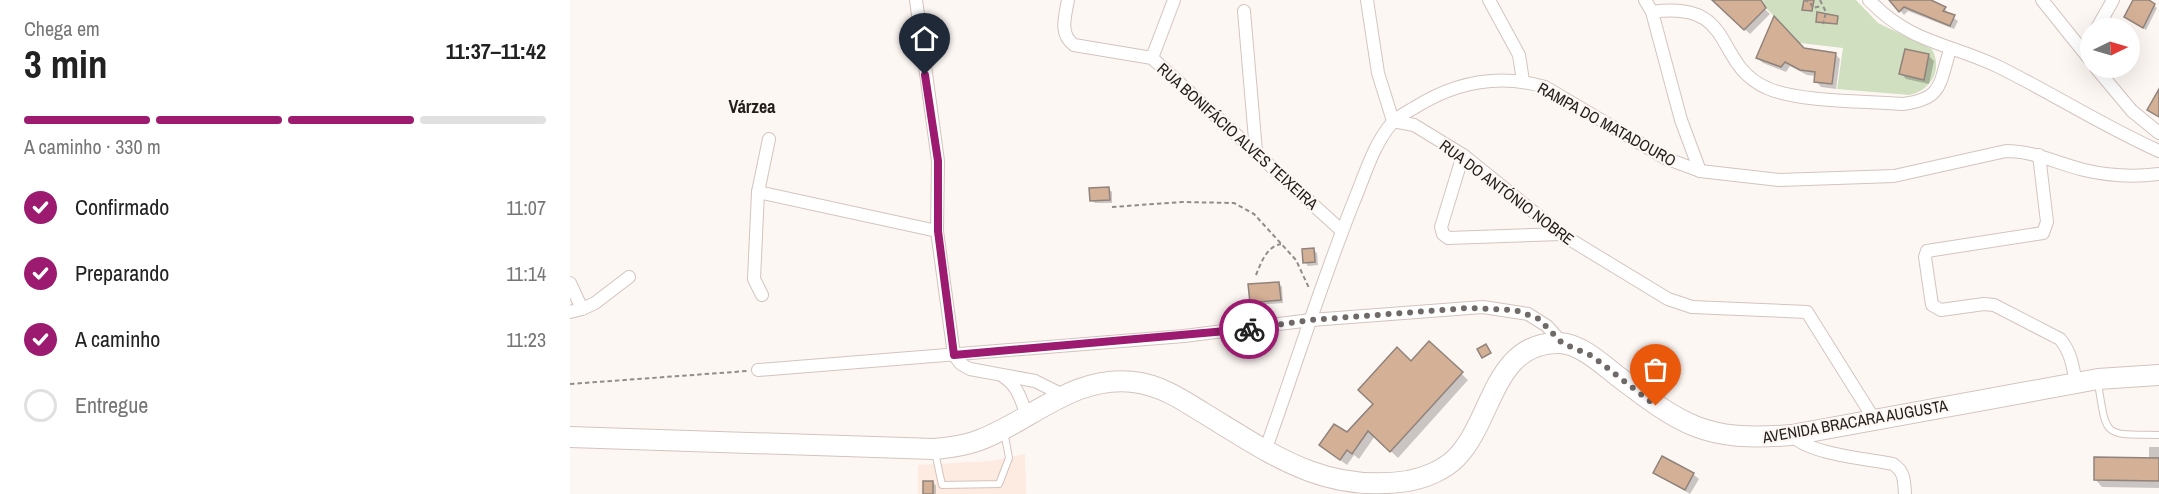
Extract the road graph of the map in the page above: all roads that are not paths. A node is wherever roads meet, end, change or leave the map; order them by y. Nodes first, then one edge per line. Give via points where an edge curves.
1 (916, 0) edge
2 (1068, 0) edge
3 (1174, 0) edge
4 (1367, 0) edge
5 (1489, 0) edge
6 (1645, 0) edge
7 (1869, 0) edge
8 (2042, 0) edge
9 (2113, 0) edge
10 (1244, 11) dead end
11 (1652, 12) junction
12 (2103, 18) edge
13 (2080, 48) edge
14 (1950, 50) junction
15 (1152, 58) junction
16 (2104, 78) edge
17 (1523, 81) junction
18 (1393, 121) junction
19 (2159, 133) edge
20 (769, 138) dead end
21 (1256, 151) junction
22 (2159, 151) edge
23 (1463, 155) junction
24 (2039, 155) junction
25 (1700, 171) junction
26 (2159, 174) edge
27 (758, 192) junction
28 (938, 231) junction
29 (1342, 231) junction
30 (1561, 234) junction
31 (629, 277) dead end
32 (570, 283) edge
33 (762, 295) dead end
34 (576, 310) edge
35 (1311, 320) junction
36 (1562, 343) junction
37 (954, 355) junction
38 (758, 370) road end
39 (1002, 375) junction
40 (2159, 375) edge
41 (2098, 379) junction
42 (2076, 383) junction
43 (1063, 396) junction
44 (1027, 416) junction
45 (1874, 419) junction
46 (1002, 428) junction
47 (1792, 435) junction
48 (2159, 435) edge
49 (570, 437) edge
50 (934, 449) junction
51 (1265, 450) junction
52 (1905, 494) edge

1 - 28 street via 938,161
2 - 15 street, RUA BONIFÁCIO ALVES TEIXEIRA via 1064,31 1066,39 1074,45
3 - 15 street
4 - 18 street via 1378,73
5 - 17 street via 1519,55
6 - 11 street
7 - 14 street via 1903,29
8 - 13 street
9 - 12 street
10 - 21 street
11 - 14 street via 1688,6 1704,12 1717,23 1743,72 1754,82 1789,95 1919,102 1932,97
11 - 25 street via 1681,120
14 - 22 street via 1994,65 2111,130
15 - 21 street, RUA BONIFÁCIO ALVES TEIXEIRA
16 - 19 street via 2132,111
17 - 18 street, RAMPA DO MATADOURO via 1465,84 1430,98
17 - 25 street, RAMPA DO MATADOURO via 1545,87 1665,158
18 - 23 street, RUA DO ANTÓNIO NOBRE via 1414,125
18 - 29 street, RAMPA DO MATADOURO via 1376,146
20 - 27 street
21 - 29 street, RUA BONIFÁCIO ALVES TEIXEIRA
23 - 30 street, RUA DO ANTÓNIO NOBRE
23 - 30 street via 1441,227 1443,234 1448,238
24 - 25 street, RAMPA DO MATADOURO via 2006,151 1894,176 1779,180
24 - 26 street, RAMPA DO MATADOURO via 2082,170 2138,177
24 - 42 street via 2046,229 2039,236 1927,251 1932,305 1941,310 1994,305 2060,339 2067,347
27 - 28 street
27 - 33 street via 754,279
28 - 37 street
29 - 35 street, RAMPA DO MATADOURO
30 - 45 street, RUA DO ANTÓNIO NOBRE via 1668,298 1692,307 1807,312
31 - 34 street via 595,303
32 - 34 street
35 - 36 street via 1500,308 1539,319
35 - 37 street via 1184,336
35 - 51 street, RAMPA DO MATADOURO
36 - 47 main road, AVENIDA BRACARA AUGUSTA via 1592,356 1656,406 1687,424 1718,435
36 - 51 main road via 1538,346 1519,355 1503,373 1472,437 1456,459 1431,475 1406,482 1344,484 1314,477
37 - 38 street
37 - 39 street via 970,369
39 - 43 street via 1035,381
39 - 44 street via 1013,383
40 - 41 main road, AVENIDA BRACARA AUGUSTA
41 - 42 main road, AVENIDA BRACARA AUGUSTA
41 - 48 lane via 2109,431
42 - 45 main road, AVENIDA BRACARA AUGUSTA
43 - 44 main road
43 - 51 main road via 1112,381 1154,386
44 - 46 main road
45 - 47 main road, AVENIDA BRACARA AUGUSTA
46 - 50 main road via 975,442
46 - 50 lane via 1009,458 999,484 942,485
47 - 52 street via 1798,442 1819,449 1893,464 1904,477
49 - 50 main road

